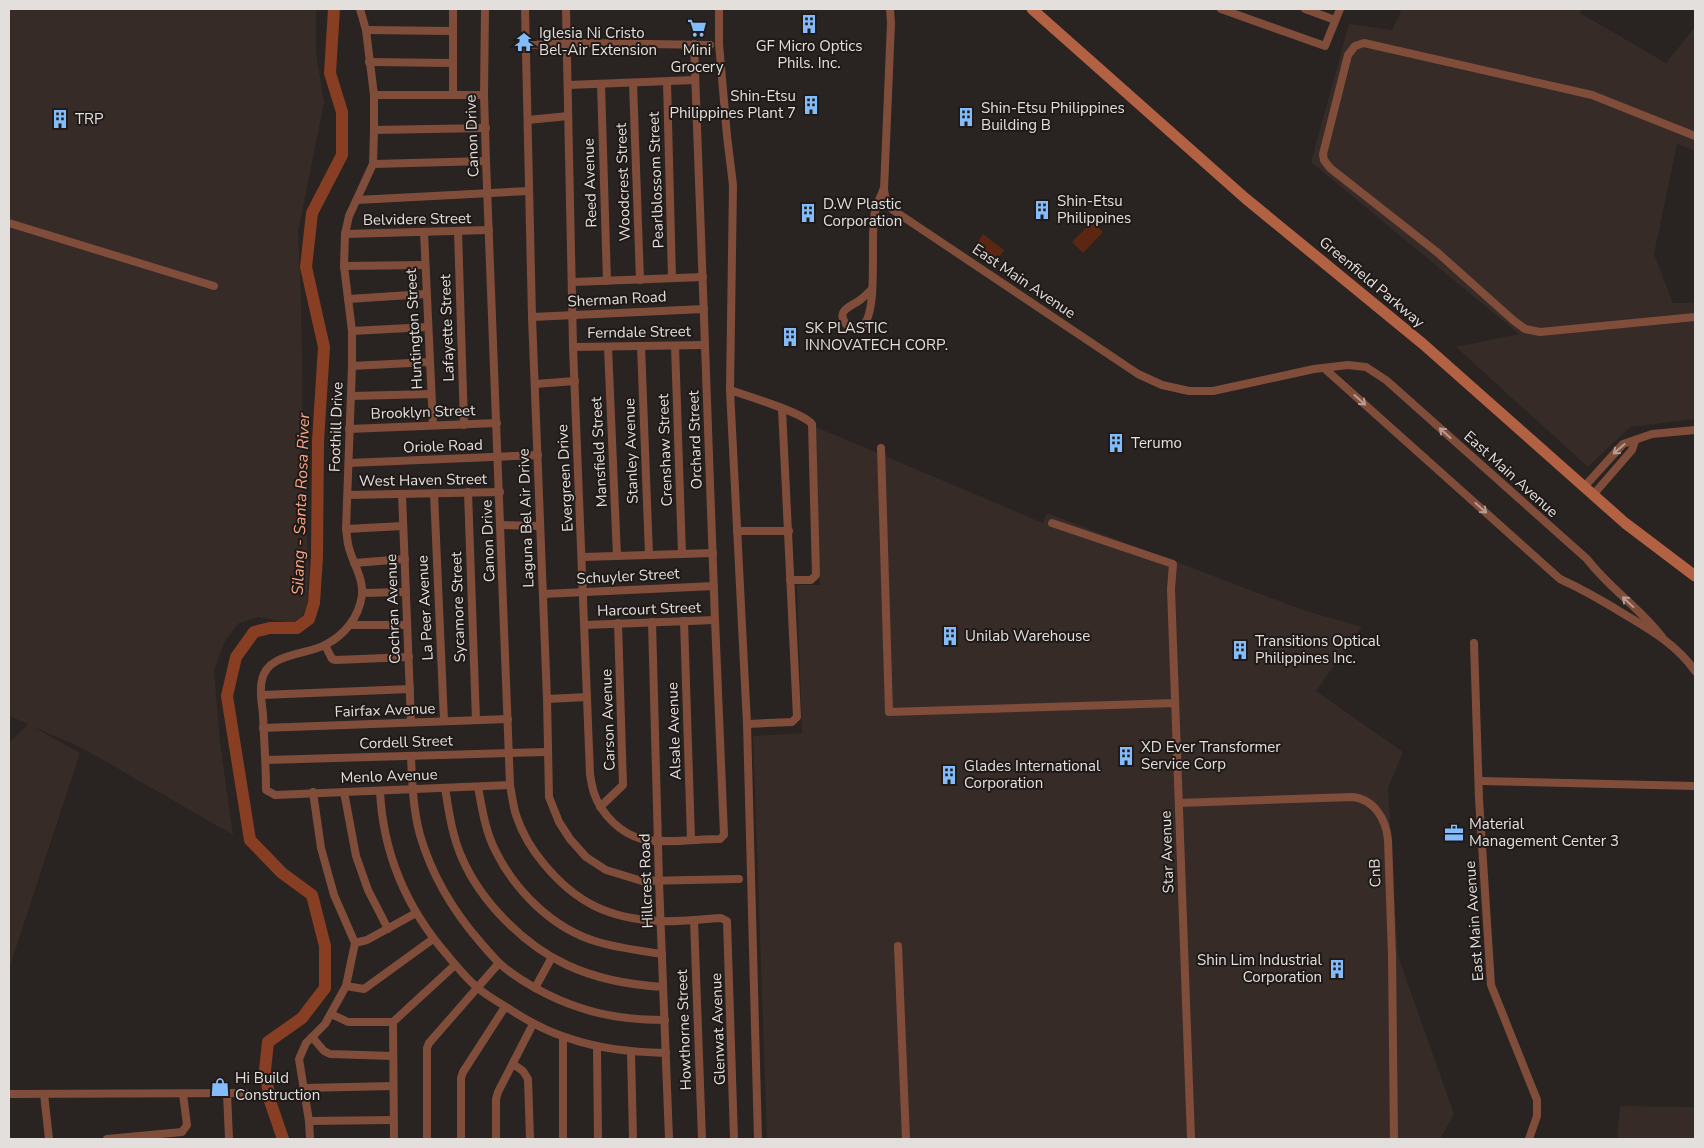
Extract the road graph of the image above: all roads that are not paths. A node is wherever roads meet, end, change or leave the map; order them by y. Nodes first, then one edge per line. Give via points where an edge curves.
1 (360, 9) edge
2 (452, 9) edge
3 (485, 9) edge
4 (525, 9) edge
5 (566, 9) edge
6 (719, 9) edge
7 (891, 9) edge
8 (1032, 9) edge
9 (1221, 9) edge
10 (1304, 9) edge
11 (1340, 9) edge
12 (1335, 20) junction
13 (366, 30) junction
14 (452, 31) junction
15 (566, 44) junction
16 (694, 44) junction
17 (525, 45) junction
18 (710, 45) dead end
19 (369, 62) junction
20 (452, 62) junction
21 (695, 80) junction
22 (667, 82) junction
23 (632, 83) junction
24 (601, 84) junction
25 (568, 85) junction
26 (453, 94) junction
27 (374, 95) junction
28 (484, 95) junction
29 (568, 116) junction
30 (528, 120) junction
31 (486, 128) junction
32 (374, 130) junction
33 (1695, 136) edge
34 (486, 161) junction
35 (373, 164) junction
36 (884, 189) junction
37 (529, 191) junction
38 (487, 193) junction
39 (357, 200) junction
40 (9, 223) edge
41 (489, 230) junction
42 (458, 231) junction
43 (424, 232) junction
44 (345, 234) junction
45 (425, 265) junction
46 (344, 266) junction
47 (703, 277) junction
48 (672, 278) junction
49 (640, 280) junction
50 (606, 281) junction
51 (573, 282) junction
52 (214, 286) dead end
53 (872, 289) junction
54 (426, 294) junction
55 (348, 299) junction
56 (704, 309) junction
57 (573, 315) junction
58 (532, 317) junction
59 (1695, 317) edge
60 (428, 327) junction
61 (352, 331) junction
62 (705, 345) junction
63 (641, 346) junction
64 (675, 346) junction
65 (573, 347) junction
66 (608, 347) junction
67 (430, 362) junction
68 (352, 366) junction
69 (1324, 368) junction
70 (575, 381) junction
71 (534, 384) junction
72 (730, 390) junction
73 (432, 394) junction
74 (351, 396) junction
75 (782, 409) junction
76 (497, 423) junction
77 (433, 425) junction
78 (464, 425) junction
79 (350, 429) junction
80 (1695, 430) edge
81 (1635, 441) junction
82 (881, 448) dead end
83 (538, 455) junction
84 (498, 457) junction
85 (349, 463) junction
86 (1589, 491) junction
87 (468, 492) junction
88 (500, 492) junction
89 (434, 493) junction
90 (402, 494) junction
91 (348, 495) junction
92 (1052, 523) dead end
93 (501, 525) junction
94 (403, 526) junction
95 (540, 526) junction
96 (346, 529) junction
97 (737, 531) junction
98 (789, 531) junction
99 (713, 553) junction
100 (682, 554) junction
101 (649, 555) junction
102 (582, 556) junction
103 (617, 556) junction
104 (405, 559) junction
105 (354, 563) junction
106 (1695, 576) edge
107 (790, 580) junction
108 (714, 586) junction
109 (406, 592) junction
110 (584, 592) junction
111 (362, 593) junction
112 (543, 594) junction
113 (715, 620) junction
114 (684, 621) junction
115 (652, 622) junction
116 (618, 623) junction
117 (585, 624) junction
118 (351, 625) junction
119 (407, 625) junction
120 (1662, 637) junction
121 (1474, 643) dead end
122 (325, 645) junction
123 (409, 657) junction
124 (1695, 671) edge
125 (410, 689) junction
126 (262, 695) junction
127 (588, 697) junction
128 (547, 699) junction
129 (1175, 703) junction
130 (508, 719) junction
131 (476, 720) junction
132 (444, 721) junction
133 (411, 722) junction
134 (747, 724) junction
135 (263, 728) junction
136 (509, 752) junction
137 (547, 752) junction
138 (411, 756) junction
139 (266, 760) junction
140 (1480, 781) junction
141 (510, 785) junction
142 (1695, 786) edge
143 (478, 787) junction
144 (445, 788) junction
145 (412, 789) junction
146 (380, 791) junction
147 (314, 792) junction
148 (344, 792) junction
149 (1179, 803) junction
150 (600, 807) junction
151 (724, 835) joint
152 (691, 839) junction
153 (658, 841) junction
154 (739, 879) dead end
155 (659, 882) junction
156 (416, 913) junction
157 (694, 920) junction
158 (725, 920) joint
159 (661, 921) junction
160 (388, 929) junction
161 (432, 938) junction
162 (355, 943) junction
163 (898, 946) dead end
164 (662, 954) junction
165 (552, 958) junction
166 (499, 963) junction
167 (455, 965) junction
168 (346, 986) junction
169 (663, 987) junction
170 (478, 988) junction
171 (535, 988) junction
172 (505, 1007) junction
173 (332, 1014) junction
174 (665, 1020) junction
175 (393, 1022) junction
176 (533, 1024) junction
177 (312, 1037) junction
178 (563, 1037) junction
179 (597, 1047) junction
180 (631, 1052) junction
181 (666, 1052) junction
182 (393, 1056) junction
183 (513, 1064) junction
184 (393, 1086) junction
185 (304, 1088) junction
186 (245, 1092) dead end
187 (227, 1093) junction
188 (9, 1094) edge
189 (44, 1094) junction
190 (183, 1094) junction
191 (393, 1120) junction
192 (309, 1121) junction
193 (49, 1139) edge
194 (107, 1139) edge
195 (229, 1139) edge
196 (310, 1139) edge
197 (394, 1139) edge
198 (427, 1139) edge
199 (461, 1139) edge
200 (496, 1139) edge
201 (530, 1139) edge
202 (563, 1139) edge
203 (598, 1139) edge
204 (633, 1139) edge
205 (669, 1139) edge
206 (702, 1139) edge
207 (734, 1139) edge
208 (758, 1139) edge
209 (906, 1139) edge
210 (1191, 1139) edge
211 (1394, 1139) edge
212 (1529, 1139) edge

1 - 13 street, Foothill Drive
2 - 14 street
3 - 28 street, Canon Drive
4 - 17 street, Laguna Bel Air Drive
5 - 15 street, Evergreen Drive
6 - 72 street via 719,44 733,185
7 - 36 street, East Main Avenue
8 - 86 main road, Greenfield Parkway via 1245,198 1423,344
9 - 12 street via 1325,46
10 - 12 street
11 - 12 street
13 - 14 street
13 - 19 street, Foothill Drive
14 - 20 street
15 - 16 street
15 - 17 street
15 - 25 street, Evergreen Drive
16 - 18 street
16 - 21 street, Orchard Street
17 - 30 street, Laguna Bel Air Drive
19 - 20 street
19 - 27 street, Foothill Drive
20 - 26 street
21 - 22 street
21 - 47 street, Orchard Street
22 - 23 street
22 - 48 street, Pearlblossom Street
23 - 24 street
23 - 49 street, Woodcrest Street
24 - 25 street
24 - 50 street, Reed Avenue
25 - 29 street, Evergreen Drive
26 - 27 street
26 - 28 street
27 - 32 street, Foothill Drive
28 - 31 street, Canon Drive
29 - 30 street
29 - 51 street, Evergreen Drive
30 - 37 street, Laguna Bel Air Drive
31 - 32 street
31 - 34 street, Canon Drive
32 - 35 street, Foothill Drive
33 - 59 street via 1592,94 1364,43 1355,46 1348,55 1323,154 1330,168 1438,253 1526,329 1540,332
34 - 35 street
34 - 38 street, Canon Drive
35 - 39 street, Foothill Drive
36 - 53 street via 874,212
36 - 69 street, East Main Avenue via 888,204 902,217 1138,374 1162,385 1189,391 1213,391
37 - 38 street
37 - 58 street, Laguna Bel Air Drive
38 - 39 street
38 - 41 street, Canon Drive
39 - 44 street, Foothill Drive
40 - 52 street
41 - 42 street, Belvidere Street
41 - 76 street, Canon Drive
42 - 43 street, Belvidere Street
42 - 78 street, Lafayette Street
43 - 44 street, Belvidere Street
43 - 45 street, Huntington Street
44 - 46 street, Foothill Drive
45 - 46 street
45 - 54 street, Huntington Street
46 - 55 street, Foothill Drive
47 - 48 street
47 - 56 street, Orchard Street
48 - 49 street
49 - 50 street
50 - 51 street
51 - 57 street, Evergreen Drive
53 - 53 street via 845,309 844,321 850,327 858,328 867,322
54 - 55 street
54 - 60 street, Huntington Street
55 - 61 street, Foothill Drive
56 - 57 street, Sherman Road
56 - 62 street, Orchard Street
57 - 58 street, Sherman Road
57 - 65 street, Evergreen Drive
58 - 71 street, Laguna Bel Air Drive
60 - 61 street
60 - 67 street, Huntington Street
61 - 68 street, Foothill Drive
62 - 64 street, Ferndale Street
62 - 99 street, Orchard Street
63 - 64 street, Ferndale Street
63 - 66 street, Ferndale Street
63 - 101 street, Stanley Avenue
64 - 100 street, Crenshaw Street
65 - 66 street, Ferndale Street
65 - 70 street, Evergreen Drive
66 - 103 street, Mansfield Street
67 - 68 street
67 - 73 street, Huntington Street
68 - 74 street, Foothill Drive
69 -> 120 street, East Main Avenue via 1560,579
120 -> 69 street, East Main Avenue via 1587,559 1386,380 1362,366 1348,364
70 - 71 street
70 - 102 street, Evergreen Drive
71 - 83 street, Laguna Bel Air Drive
72 - 75 street
72 - 97 street
73 - 74 street
73 - 77 street, Huntington Street
74 - 79 street, Foothill Drive
75 - 98 street
75 - 107 street via 812,424 816,575 811,580
76 - 78 street, Brooklyn Street
76 - 84 street, Canon Drive
77 - 78 street, Brooklyn Street
77 - 79 street, Brooklyn Street
79 - 85 street, Foothill Drive
80 - 81 street via 1652,434
81 - 86 street via 1632,450
81 -> 86 street via 1620,446
82 - 129 street via 889,712
83 - 84 street, Oriole Road
83 - 95 street, Laguna Bel Air Drive
84 - 85 street, Oriole Road
84 - 88 street, Canon Drive
85 - 91 street, Foothill Drive
86 - 106 main road, Greenfield Parkway
87 - 88 street, West Haven Street
87 - 89 street, West Haven Street
87 - 131 street, Sycamore Street
88 - 93 street, Canon Drive
89 - 90 street, West Haven Street
89 - 132 street, La Peer Avenue
90 - 91 street, West Haven Street
90 - 94 street, Cochran Avenue
91 - 96 street, Foothill Drive
92 - 129 street, Star Avenue via 1173,564
93 - 95 street
93 - 130 street, Canon Drive
94 - 96 street
94 - 104 street, Cochran Avenue
95 - 112 street, Laguna Bel Air Drive
96 - 105 street, Foothill Drive
97 - 98 street
97 - 134 street
98 - 107 street
99 - 100 street
99 - 108 street, Orchard Street
100 - 101 street
101 - 103 street
102 - 103 street
102 - 110 street, Evergreen Drive
104 - 105 street
104 - 109 street, Cochran Avenue
105 - 111 street, Foothill Drive
107 - 134 street via 797,717 792,722
108 - 110 street, Schuyler Street
108 - 113 street, Orchard Street
109 - 111 street
109 - 119 street, Cochran Avenue
110 - 112 street, Schuyler Street
110 - 117 street, Evergreen Drive
111 - 118 street
112 - 128 street, Laguna Bel Air Drive
113 - 114 street, Harcourt Street
113 - 151 street, Orchard Street
114 - 115 street, Harcourt Street
114 - 152 street, Alsale Avenue
115 - 116 street, Harcourt Street
115 - 153 street, Hillcrest Road
116 - 117 street, Harcourt Street
116 - 150 street, Carson Avenue via 623,785
117 - 127 street, Evergreen Drive
118 - 119 street
118 - 122 street
119 - 123 street, Cochran Avenue
120 - 124 street, East Main Avenue
121 - 140 street, East Main Avenue
122 - 123 street via 332,659 336,660
122 - 126 street via 274,663 262,680
123 - 125 street, Cochran Avenue
125 - 126 street
125 - 133 street, Cochran Avenue
126 - 135 street
127 - 128 street
127 - 150 street, Evergreen Drive via 590,774
128 - 137 street, Laguna Bel Air Drive
129 - 149 street, Star Avenue
130 - 131 street, Fairfax Avenue
130 - 136 street, Canon Drive
131 - 132 street, Fairfax Avenue
132 - 133 street, Fairfax Avenue
133 - 135 street, Fairfax Avenue
134 - 208 street
135 - 139 street
136 - 137 street, Cordell Street
136 - 138 street, Cordell Street
136 - 141 street, Canon Drive
137 - 155 street, Laguna Bel Air Drive via 549,796 570,839 586,857 606,870 642,882
138 - 139 street, Cordell Street
138 - 145 street
139 - 147 street, Menlo Avenue via 266,790 270,794
140 - 142 street
140 - 212 street, East Main Avenue via 1491,985 1537,1100 1537,1116
141 - 143 street, Menlo Avenue
141 - 159 street, Canon Drive via 516,815 531,848 556,879 596,908 617,915
143 - 144 street, Menlo Avenue
143 - 164 street via 483,817 494,849 532,902 561,924 590,939
144 - 145 street, Menlo Avenue
144 - 165 street via 459,850 478,888 518,933
145 - 146 street, Menlo Avenue
145 - 166 street via 420,834 434,873 465,924
146 - 148 street, Menlo Avenue
146 - 156 street via 387,845
147 - 148 street, Menlo Avenue
147 - 162 street via 321,848 334,895
148 - 160 street via 356,856 368,890
149 - 210 street, Star Avenue
149 - 211 street, CnB via 1355,797 1368,802 1380,814 1388,840
150 - 153 street, Evergreen Drive via 623,830 641,839
151 - 152 street, Evergreen Drive via 720,839
152 - 153 street, Evergreen Drive
153 - 155 street, Hillcrest Road
154 - 155 street, Laguna Bel Air Drive
155 - 159 street, Hillcrest Road
156 - 160 street
156 - 161 street
157 - 158 street, Canon Drive
157 - 159 street, Canon Drive
157 - 206 street, Howthorne Street
158 - 207 street, Glenwat Avenue via 728,924
159 - 164 street, Hillcrest Road
160 - 162 street
161 - 167 street
161 - 168 street via 364,989
162 - 168 street
163 - 209 street
164 - 169 street, Hillcrest Road
165 - 169 street via 602,977
165 - 171 street
166 - 170 street
166 - 171 street
167 - 170 street
167 - 175 street
168 - 173 street
169 - 174 street, Hillcrest Road
170 - 172 street
170 - 198 street via 427,1048
171 - 174 street via 598,1013
172 - 176 street
172 - 199 street via 463,1072
173 - 175 street via 348,1022
173 - 177 street
174 - 181 street, Hillcrest Road
175 - 182 street
176 - 178 street
176 - 183 street
177 - 182 street via 330,1054
177 - 185 street via 299,1059
178 - 179 street
178 - 202 street
179 - 180 street
179 - 203 street
180 - 181 street
180 - 204 street
181 - 205 street, Hillcrest Road
182 - 184 street
183 - 200 street via 496,1099
183 - 201 street via 524,1071 528,1079
184 - 185 street
184 - 191 street
185 - 192 street
186 - 187 street
187 - 190 street
187 - 195 street
188 - 189 street
189 - 190 street
189 - 193 street
190 - 194 street via 187,1126 182,1132
191 - 192 street
191 - 197 street
192 - 196 street

